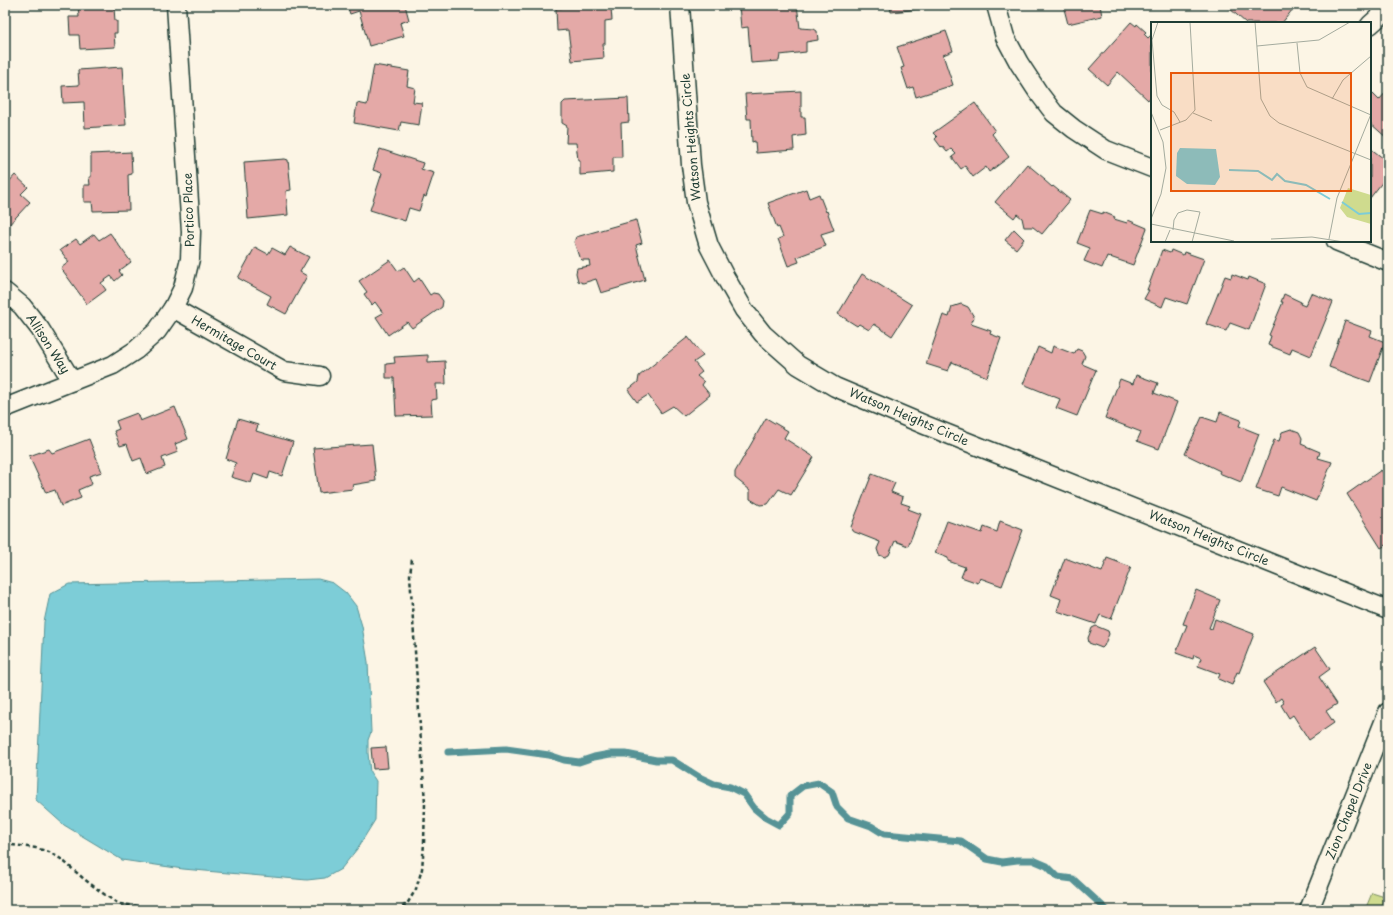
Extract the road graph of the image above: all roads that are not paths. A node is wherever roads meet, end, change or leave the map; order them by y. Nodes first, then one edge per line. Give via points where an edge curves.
1 (176, 5) edge
2 (680, 5) edge
3 (996, 5) edge
4 (1388, 9) edge
5 (1371, 24) edge
6 (1151, 168) edge
7 (1338, 242) edge
8 (1388, 262) edge
9 (5, 292) edge
10 (173, 308) junction
11 (320, 376) dead end
12 (72, 381) junction
13 (5, 408) edge
14 (1388, 610) edge
15 (1388, 712) edge
16 (1309, 910) edge

1 - 10 street, Portico Place via 191,232 190,259
2 - 14 street, Watson Heights Circle via 694,187 710,246 744,310 763,334 798,365 835,387 926,425
3 - 6 street via 1005,37 1038,92 1054,113 1106,150
4 - 5 street
7 - 8 street
9 - 12 street, Allison Way via 22,306 40,329
10 - 11 street, Hermitage Court via 284,372
10 - 12 street, Portico Place via 157,331 136,350 113,365
12 - 13 street, Portico Place
15 - 16 street, Zion Chapel Drive

